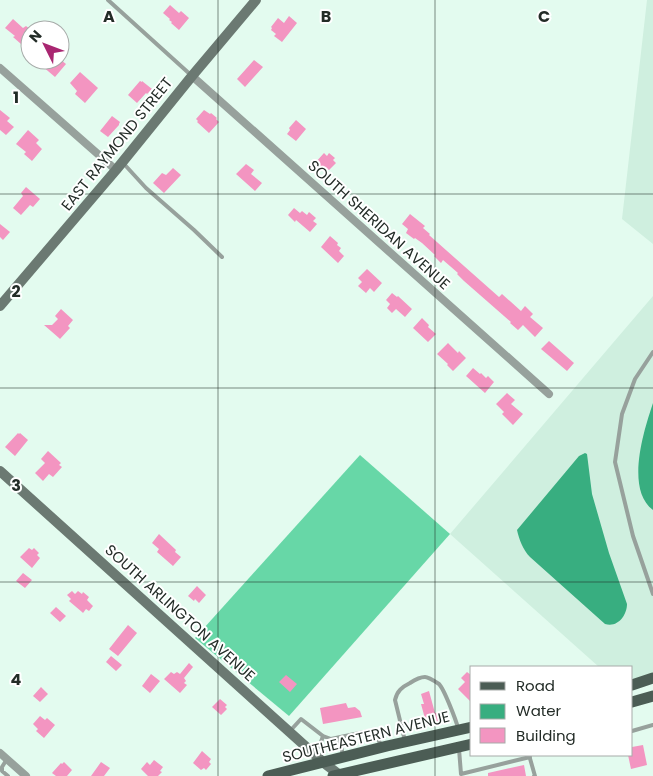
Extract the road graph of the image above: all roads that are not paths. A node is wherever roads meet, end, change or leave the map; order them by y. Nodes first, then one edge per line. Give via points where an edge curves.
1 (108, 0) edge
2 (256, 0) edge
3 (0, 68) edge
4 (192, 76) junction
5 (119, 166) junction
6 (222, 257) dead end
7 (0, 306) edge
8 (653, 352) edge
9 (549, 394) dead end
10 (0, 471) edge
11 (653, 594) edge
12 (653, 678) edge
13 (633, 685) edge
14 (653, 696) edge
15 (633, 702) edge
16 (653, 725) edge
17 (470, 727) edge
18 (458, 730) junction
19 (289, 731) junction
20 (633, 731) edge
21 (323, 736) junction
22 (339, 738) junction
23 (405, 742) junction
24 (470, 744) edge
25 (382, 747) junction
26 (459, 747) junction
27 (0, 753) edge
28 (313, 753) junction
29 (530, 756) edge
30 (344, 757) junction
31 (6, 758) junction
32 (324, 762) junction
33 (461, 775) edge
34 (8, 776) edge
35 (26, 776) edge
36 (268, 776) edge
37 (338, 776) edge
38 (535, 776) edge

1 - 4 lane
2 - 4 main road, EAST RAYMOND STREET
3 - 5 street
4 - 5 main road, EAST RAYMOND STREET
4 - 9 street, SOUTH SHERIDAN AVENUE
5 - 6 lane
5 - 7 main road, EAST RAYMOND STREET
8 - 11 lane via 635,379 622,414 615,462 633,536
10 - 19 main road, SOUTH ARLINGTON AVENUE
12 - 13 main road
14 - 15 main road
16 - 20 lane
17 - 18 main road, SOUTHEASTERN AVENUE
18 - 23 main road, SOUTHEASTERN AVENUE
18 - 23 lane via 440,685 426,677 410,682 396,694
19 - 21 lane via 301,719
19 - 28 main road, SOUTH ARLINGTON AVENUE
21 - 22 lane
21 - 28 lane
22 - 25 lane via 369,731
22 - 30 lane
23 - 25 main road, SOUTHEASTERN AVENUE
24 - 26 main road, SOUTHEASTERN AVENUE
25 - 30 main road, SOUTHEASTERN AVENUE
26 - 33 lane
26 - 37 main road, SOUTHEASTERN AVENUE
27 - 31 street
28 - 32 main road, SOUTH ARLINGTON AVENUE
29 - 33 lane
29 - 38 lane
30 - 32 main road, SOUTHEASTERN AVENUE
31 - 34 lane via 2,771
31 - 35 street
32 - 36 main road, SOUTHEASTERN AVENUE
32 - 37 main road, SOUTH ARLINGTON AVENUE

